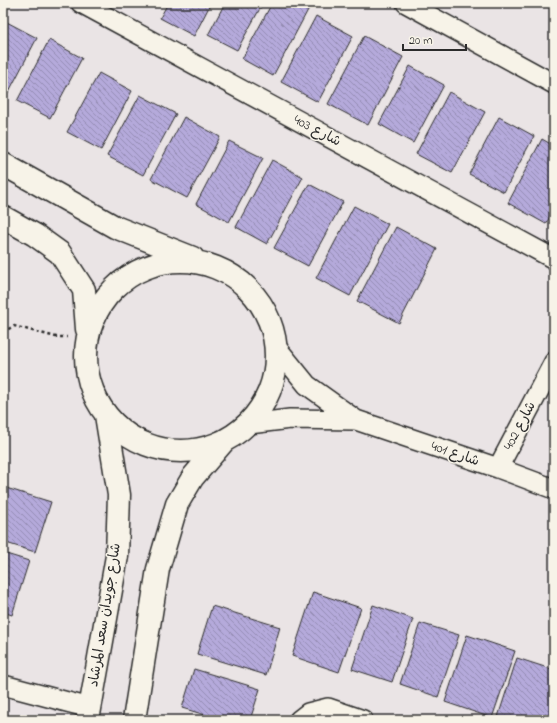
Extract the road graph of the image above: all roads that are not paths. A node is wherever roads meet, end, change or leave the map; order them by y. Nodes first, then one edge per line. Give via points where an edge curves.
1 (81, 3) edge
2 (406, 3) edge
3 (554, 84) edge
4 (3, 164) edge
5 (3, 217) edge
6 (554, 259) edge
7 (209, 264) junction
8 (87, 336) junction
9 (277, 348) junction
10 (554, 362) edge
11 (106, 415) junction
12 (356, 420) junction
13 (249, 424) junction
14 (224, 442) junction
15 (498, 468) junction
16 (554, 489) edge
17 (3, 685) edge
18 (89, 714) edge
19 (134, 720) edge
20 (299, 720) edge
21 (363, 720) edge

1 - 6 street, شارع 403
2 - 3 street
4 - 7 street via 115,227
5 - 8 street via 60,253 84,290
7 - 8 street via 181,260 156,263 132,273 112,289 97,310
7 - 9 street via 235,276 256,296 271,320
8 - 11 street via 86,364 92,391
9 - 12 street, شارع 401 via 307,385
9 - 13 street via 276,376 266,402
10 - 15 street, شارع 402
11 - 14 street via 130,437 160,449 193,451
11 - 18 street, شارع جويدان سعد المرشاد via 119,495 117,556
12 - 13 street, شارع 401 via 290,419
12 - 15 street, شارع 401
13 - 14 street
14 - 19 street via 193,477 177,504 158,569
15 - 16 street, شارع 401
17 - 18 street
20 - 21 street via 308,713 328,708

